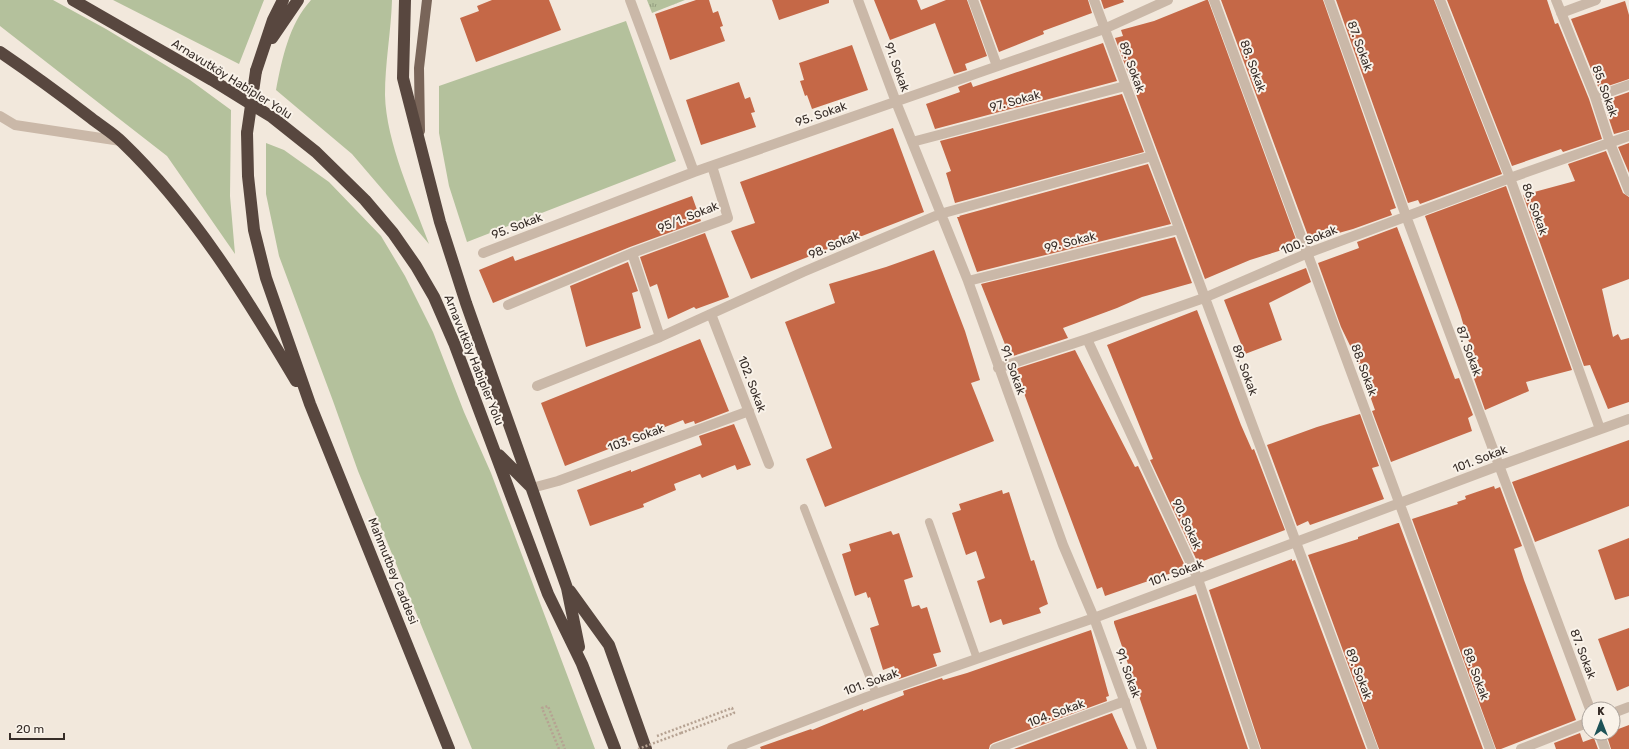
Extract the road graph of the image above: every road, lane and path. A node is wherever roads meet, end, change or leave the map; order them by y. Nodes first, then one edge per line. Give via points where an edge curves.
1 (73, 0) edge
2 (283, 0) edge
3 (298, 0) edge
4 (405, 0) edge
5 (427, 0) edge
6 (630, 0) edge
7 (858, 0) edge
8 (973, 0) edge
9 (1094, 0) edge
10 (1168, 0) edge
11 (1214, 0) edge
12 (1329, 0) edge
13 (1440, 0) edge
14 (1556, 0) edge
15 (1596, 0) edge
16 (1561, 13) junction
17 (1104, 29) junction
18 (263, 51) junction
19 (0, 52) edge
20 (997, 66) junction
21 (1629, 85) edge
22 (1125, 86) junction
23 (1595, 97) junction
24 (896, 102) junction
25 (0, 116) edge
26 (1629, 136) edge
27 (121, 141) junction
28 (912, 142) junction
29 (1610, 143) junction
30 (420, 147) junction
31 (1152, 156) junction
32 (712, 166) junction
33 (694, 172) junction
34 (1510, 178) junction
35 (1629, 191) edge
36 (940, 214) junction
37 (1406, 216) junction
38 (1179, 229) junction
39 (483, 253) dead end
40 (1308, 253) junction
41 (632, 254) junction
42 (968, 281) junction
43 (1204, 298) junction
44 (508, 305) dead end
45 (711, 314) junction
46 (660, 337) junction
47 (1086, 339) junction
48 (998, 368) junction
49 (537, 386) dead end
50 (310, 404) junction
51 (748, 411) junction
52 (1629, 419) edge
53 (1600, 429) junction
54 (495, 451) junction
55 (769, 464) dead end
56 (1498, 466) junction
57 (532, 488) junction
58 (1398, 504) junction
59 (804, 508) dead end
60 (929, 522) dead end
61 (1296, 543) junction
62 (1198, 579) junction
63 (567, 588) junction
64 (1094, 618) junction
65 (977, 659) junction
66 (582, 664) junction
67 (876, 694) junction
68 (1125, 701) junction
69 (1587, 701) edge
70 (1581, 725) edge
71 (655, 737) dead end
72 (449, 749) edge
73 (559, 749) edge
74 (565, 749) edge
75 (615, 749) edge
76 (638, 749) edge
77 (646, 749) edge
78 (732, 749) edge
79 (995, 749) edge
80 (1142, 749) edge
81 (1255, 749) edge
82 (1373, 749) edge
83 (1490, 749) edge
84 (1522, 749) edge

1 - 54 highway, Arnavutköy Habipler Yolu via 212,80 272,118 316,152 365,200 393,233 434,296
2 - 18 highway via 273,20
3 - 18 highway
4 - 30 highway via 403,78
5 - 30 main road via 419,68
6 - 33 street
7 - 24 street, 91. Sokak
8 - 20 street
9 - 17 street, 89. Sokak
10 - 17 street, 95. Sokak
11 - 40 street, 88. Sokak
12 - 37 street, 87. Sokak
13 - 34 street, 86. Sokak
14 - 16 street, 85. Sokak
15 - 16 street
16 - 23 street, 85. Sokak
17 - 20 street, 95. Sokak
17 - 22 street, 89. Sokak
18 - 50 highway, bridge via 256,71 247,133 248,176 254,230 266,278
19 - 27 highway via 54,89
20 - 24 street, 95. Sokak
21 - 23 street
22 - 28 street, 97. Sokak
22 - 31 street, 89. Sokak
23 - 29 street, 85. Sokak
24 - 28 street, 91. Sokak
24 - 32 street, 95. Sokak
25 - 27 street via 15,125
26 - 29 street, 100. Sokak
27 - 50 highway via 160,181 201,232 251,305
28 - 36 street, 91. Sokak
29 - 34 street, 100. Sokak
29 - 35 street, 85. Sokak
30 - 57 highway via 440,222 466,303
31 - 36 street, 98. Sokak
31 - 38 street, 89. Sokak
32 - 33 street, 95. Sokak
32 - 41 street, 95/1. Sokak via 728,218
33 - 39 street, 95. Sokak
34 - 37 street, 100. Sokak
34 - 53 street, 86. Sokak
36 - 42 street, 91. Sokak
36 - 45 street, 98. Sokak
37 - 40 street, 100. Sokak
37 - 56 street, 87. Sokak
38 - 42 street, 99. Sokak
38 - 43 street, 89. Sokak
40 - 43 street, 100. Sokak
40 - 58 street, 88. Sokak
41 - 44 street, 95/1. Sokak
41 - 46 street
42 - 48 street, 91. Sokak
43 - 47 street, 100. Sokak
43 - 61 street, 89. Sokak
45 - 46 street, 98. Sokak
45 - 51 street, 102. Sokak
46 - 49 street, 98. Sokak
47 - 48 street, 100. Sokak
47 - 62 street, 90. Sokak
48 - 64 street, 91. Sokak via 1063,545
50 - 72 highway, Mahmutbey Caddesi
51 - 55 street, 102. Sokak
51 - 57 street, 103. Sokak via 558,481
52 - 53 street, 101. Sokak
53 - 56 street, 101. Sokak
54 - 57 highway
54 - 66 highway, Arnavutköy Habipler Yolu via 548,594
56 - 58 street, 101. Sokak
56 - 69 street, 87. Sokak
57 - 63 highway
58 - 61 street, 101. Sokak
58 - 83 street, 88. Sokak
59 - 67 lane
60 - 65 lane
61 - 62 street, 101. Sokak
61 - 82 street, 89. Sokak
62 - 64 street, 101. Sokak
62 - 81 street, 90. Sokak
63 - 66 highway
63 - 77 highway via 609,645
64 - 65 street, 101. Sokak
64 - 68 street, 91. Sokak
65 - 67 street, 101. Sokak
66 - 75 highway
67 - 78 street, 101. Sokak
68 - 79 street, 104. Sokak
68 - 80 street, 91. Sokak
70 - 84 street
71 - 76 path, bridge via 732,708 734,713
73 - 74 path via 542,708 548,706

